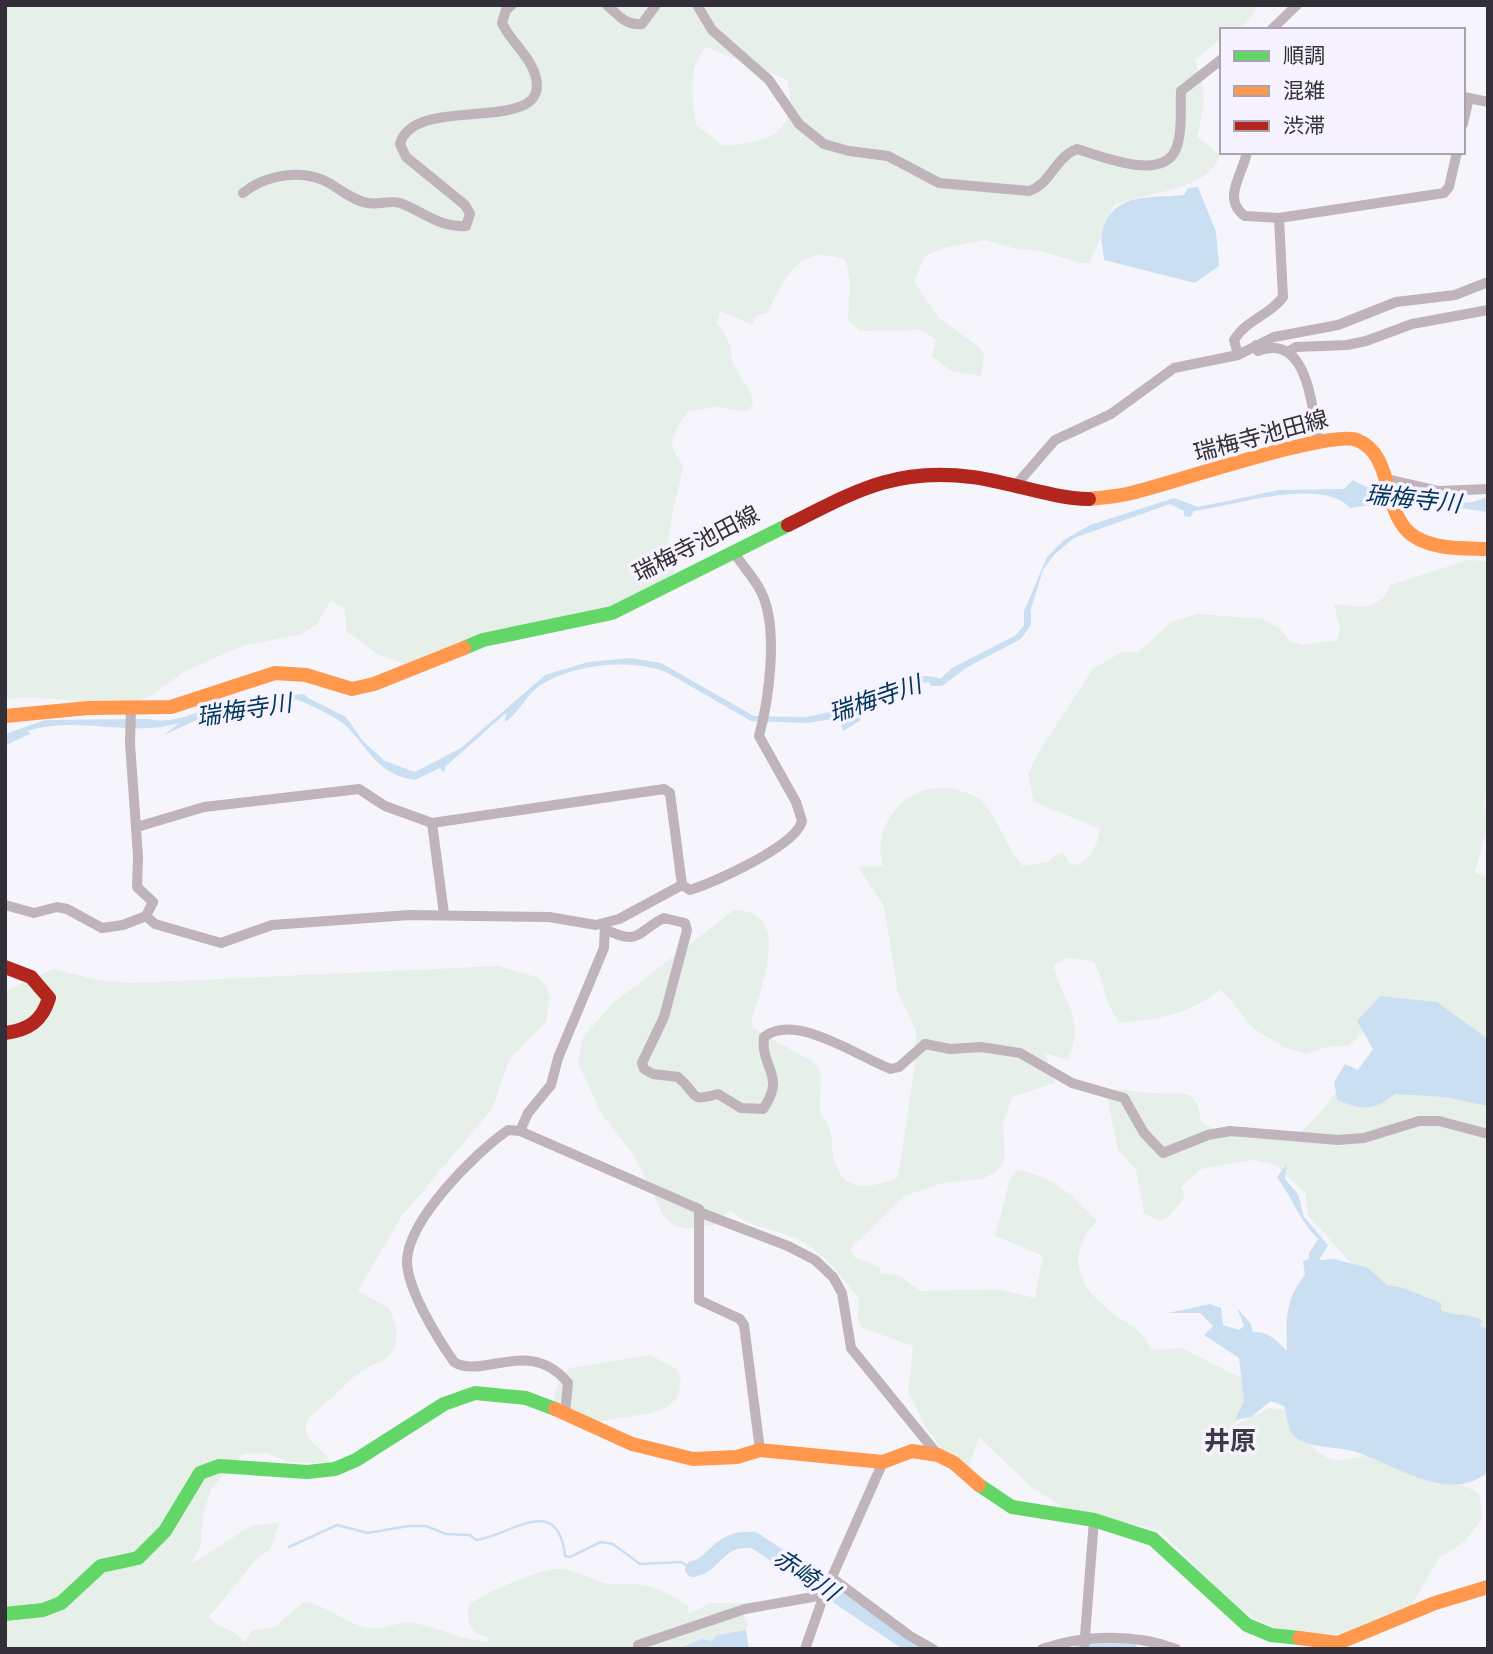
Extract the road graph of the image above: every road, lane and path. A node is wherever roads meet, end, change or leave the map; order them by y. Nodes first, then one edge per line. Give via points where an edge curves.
1 (512, 5) edge
2 (607, 5) edge
3 (656, 5) edge
4 (697, 5) edge
5 (1297, 5) edge
6 (1273, 28) edge
7 (1220, 61) edge
8 (1466, 98) edge
9 (1488, 102) edge
10 (1246, 154) edge
11 (1457, 154) edge
12 (243, 193) dead end
13 (1279, 218) junction
14 (1488, 282) edge
15 (1488, 310) edge
16 (1256, 345) junction
17 (1288, 352) junction
18 (1238, 355) junction
19 (1318, 441) junction
20 (1387, 479) junction
21 (1016, 485) junction
22 (1488, 489) edge
23 (1488, 549) edge
24 (733, 551) junction
25 (131, 708) junction
26 (5, 716) edge
27 (432, 823) junction
28 (137, 827) junction
29 (682, 885) junction
30 (5, 905) edge
31 (444, 914) junction
32 (146, 916) junction
33 (605, 926) junction
34 (5, 967) edge
35 (5, 1033) edge
36 (520, 1131) junction
37 (1488, 1134) edge
38 (699, 1212) junction
39 (565, 1412) junction
40 (760, 1450) junction
41 (938, 1455) junction
42 (883, 1462) junction
43 (1094, 1520) junction
44 (832, 1578) junction
45 (1488, 1587) edge
46 (824, 1595) junction
47 (5, 1614) edge
48 (1084, 1644) edge
49 (638, 1645) dead end
50 (1349, 1645) edge
51 (805, 1649) edge
52 (933, 1649) edge
53 (1042, 1649) edge
54 (1176, 1649) edge

1 - 12 street via 502,23 537,80 533,95 508,112 434,118 409,128 400,144 414,164 465,205 470,214 466,226 447,225 392,201 369,204 309,176 274,177
2 - 3 street via 635,25 642,24
4 - 7 street via 712,30 769,80 811,137 849,151 888,156 939,183 966,187 1038,188 1056,163 1077,149 1121,163 1164,163 1178,142 1181,90
5 - 6 street
8 - 9 street
10 - 13 street via 1234,192 1235,206 1245,216
11 - 13 street via 1444,193
13 - 18 street via 1283,297 1240,330 1234,340
14 - 16 street via 1455,295 1396,302 1338,325 1280,335
15 - 17 street via 1412,324 1357,344 1296,347
16 - 17 street via 1258,351 1269,347
16 - 18 street
17 - 19 street via 1303,370
18 - 21 street via 1174,368 1111,414 1055,440
19 - 20 main road, 瑞梅寺池田線 via 1362,440
19 - 21 main road, 瑞梅寺池田線 via 1129,494 1086,499
20 - 22 street via 1440,491
20 - 23 main road via 1402,521 1413,536 1428,544
21 - 24 main road, 瑞梅寺池田線 via 934,472 899,476 851,493
24 - 25 main road, 瑞梅寺池田線 via 612,612 483,640 374,684 352,689 306,675 275,673 171,707
24 - 29 street via 764,598 769,641 767,707 759,736 796,802 801,828 788,842 716,882 690,890
25 - 26 main road, 瑞梅寺池田線
25 - 28 street
27 - 28 street via 385,806 359,789 204,807
27 - 29 street via 664,789 670,793
27 - 31 street
28 - 32 street via 137,887 153,902
29 - 33 street
30 - 32 street via 34,913 68,909 102,928
31 - 32 street via 272,925 221,943 155,923
31 - 33 street via 549,917
33 - 36 street via 604,948 551,1085
33 - 37 street via 627,939 643,935 664,918 685,923 664,1017 642,1063 653,1074 678,1077 702,1100 718,1094 741,1108 763,1109 775,1081 764,1037 781,1030 824,1038 891,1069 925,1044 1020,1053 1072,1083 1124,1098 1144,1133 1163,1153 1230,1131 1338,1140 1364,1138 1419,1121 1439,1121
34 - 35 main road via 27,973 49,998 46,1012 36,1024 24,1032
36 - 38 street
36 - 39 street via 508,1130 487,1147 435,1204 413,1239 408,1271 454,1362 463,1366 516,1361 544,1364 568,1383
38 - 40 street via 699,1300 744,1325
38 - 41 street via 788,1246 815,1260 833,1277 842,1293 851,1348
39 - 40 main road via 664,1454 693,1459 737,1457
39 - 47 main road via 526,1398 475,1393 444,1404 335,1469 307,1472 219,1466 193,1480 165,1531 138,1559 101,1566 61,1603
40 - 42 main road
41 - 42 main road via 912,1451
41 - 43 main road via 1012,1507
42 - 44 street
43 - 48 street
43 - 50 main road via 1161,1544 1258,1631
44 - 46 street
44 - 52 street
45 - 50 main road via 1435,1603
46 - 49 street via 745,1609
46 - 51 street
48 - 53 street via 1065,1641
48 - 54 street via 1132,1639

